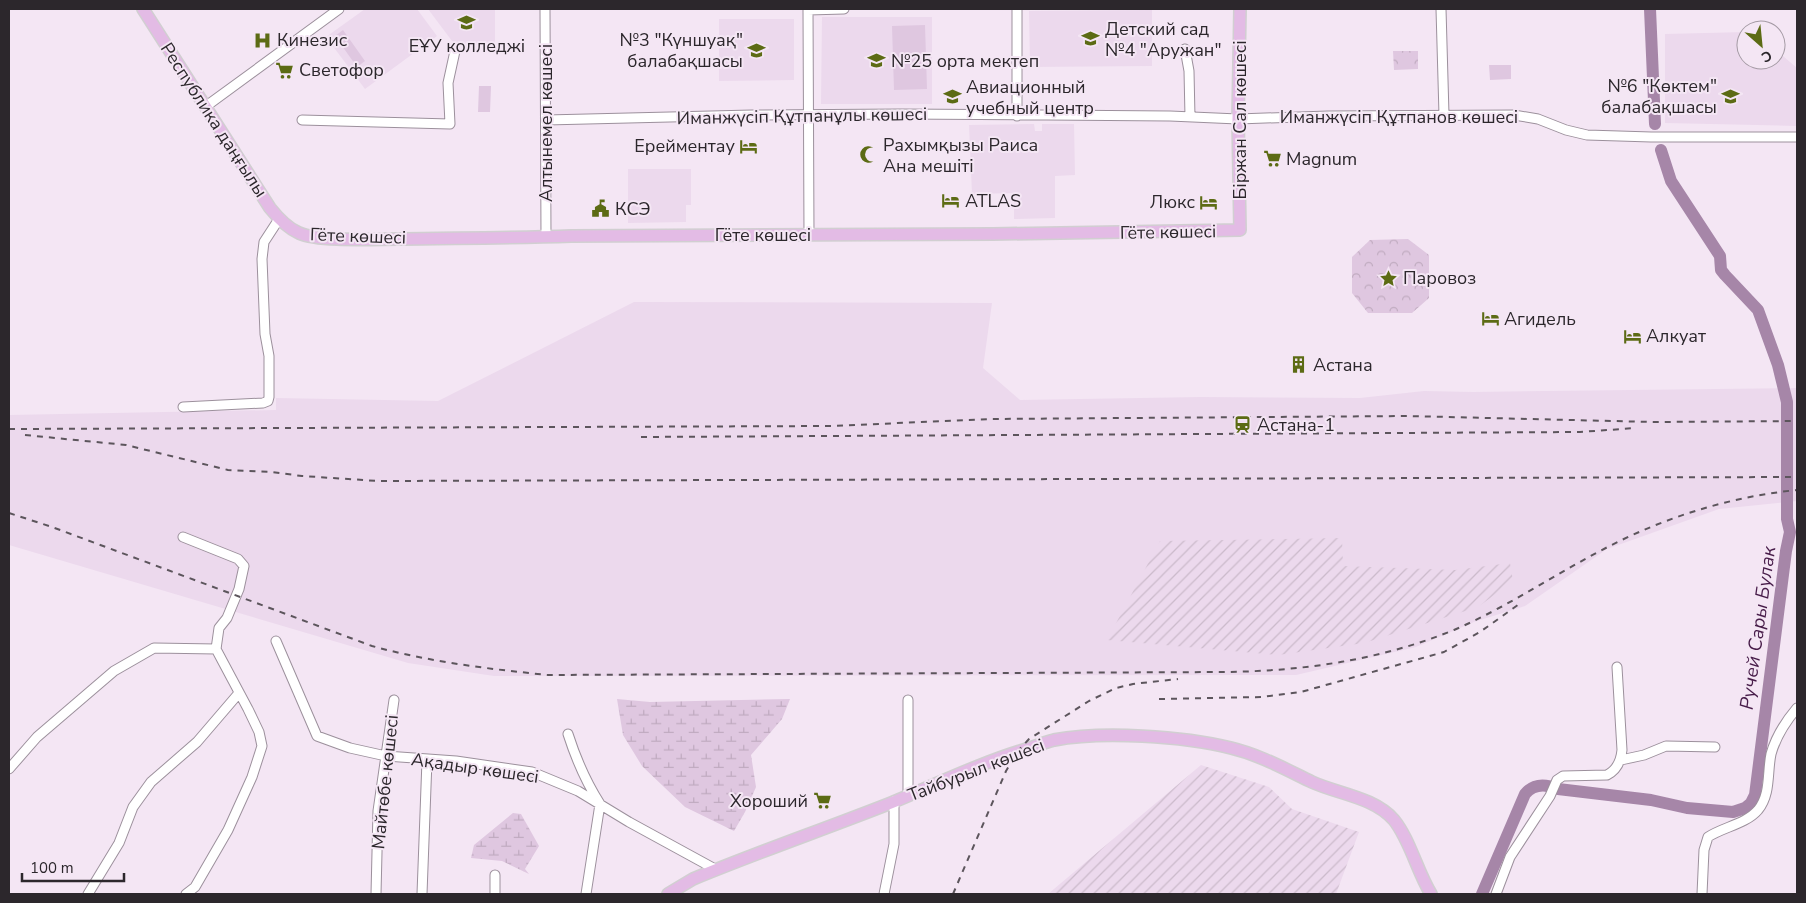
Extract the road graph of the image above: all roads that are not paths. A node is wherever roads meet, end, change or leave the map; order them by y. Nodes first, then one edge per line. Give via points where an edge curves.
1 (143, 9) edge
2 (339, 9) edge
3 (546, 9) edge
4 (808, 9) edge
5 (844, 9) edge
6 (1017, 9) edge
7 (1240, 9) edge
8 (1441, 9) edge
9 (1185, 49) dead end
10 (455, 51) dead end
11 (205, 107) junction
12 (808, 114) junction
13 (1444, 115) junction
14 (1017, 116) junction
15 (1190, 117) junction
16 (1238, 119) junction
17 (302, 120) dead end
18 (546, 120) junction
19 (1797, 137) edge
20 (279, 219) junction
21 (289, 227) joint
22 (1240, 230) joint
23 (809, 235) junction
24 (546, 237) junction
25 (183, 407) dead end
26 (183, 537) dead end
27 (276, 641) dead end
28 (216, 649) junction
29 (1617, 667) dead end
30 (239, 693) junction
31 (394, 700) dead end
32 (908, 700) dead end
33 (1797, 708) edge
34 (568, 734) dead end
35 (1715, 747) dead end
36 (386, 756) junction
37 (427, 760) junction
38 (1622, 760) junction
39 (9, 769) edge
40 (908, 796) junction
41 (894, 801) junction
42 (600, 804) junction
43 (715, 870) junction
44 (495, 875) dead end
45 (88, 894) edge
46 (186, 894) edge
47 (376, 894) edge
48 (422, 894) edge
49 (495, 894) edge
50 (586, 894) edge
51 (668, 894) edge
52 (884, 894) edge
53 (1431, 894) edge
54 (1496, 894) edge
55 (1702, 894) edge

1 - 11 main road, Республика даңғылы
2 - 11 street
3 - 18 street, Алтынемел көшесі
4 - 5 street
4 - 12 street
6 - 14 street
7 - 16 main road, Біржан Сал көшесі
8 - 13 street
9 - 15 street
10 - 17 street via 448,83 450,124
11 - 20 main road, Республика даңғылы
12 - 14 street, Иманжүсіп Құтпанұлы көшесі
12 - 18 street, Иманжүсіп Құтпанұлы көшесі
12 - 23 street
13 - 16 street, Иманжүсіп Құтпанов көшесі
13 - 19 street, Иманжүсіп Құтпанов көшесі via 1528,116 1587,136
14 - 15 street, Иманжүсіп Құтпанұлы көшесі
15 - 16 street, Иманжүсіп Құтпанұлы көшесі
16 - 22 main road, Біржан Сал көшесі
18 - 24 street, Алтынемел көшесі
20 - 21 main road, Республика даңғылы
20 - 25 street via 264,242 262,259 269,356 268,401
21 - 24 main road, Гёте көшесі via 300,234 326,238
22 - 23 main road, Гёте көшесі
23 - 24 main road, Гёте көшесі
26 - 28 street via 238,560 244,566 228,618 219,628
27 - 36 street, Ақадыр көшесі via 317,736
28 - 30 street
28 - 39 street via 154,648 114,671 37,737
29 - 38 street
30 - 45 street via 197,742 151,782 133,807 119,843
30 - 46 street via 262,746 228,830 195,887
31 - 36 street, Майтөбе көшесі
32 - 40 street
33 - 55 street via 1785,722 1774,746 1766,795 1757,811 1718,830 1705,842
34 - 42 street via 588,786
35 - 38 street via 1666,746 1644,756
36 - 37 street, Ақадыр көшесі
36 - 47 street, Майтөбе көшесі via 378,811
37 - 42 street, Ақадыр көшесі via 532,772 572,788
37 - 48 street
38 - 54 street via 1607,775 1563,776 1557,780 1510,856
40 - 41 main road, Тайбурыл көшесі
40 - 53 main road, Тайбурыл көшесі via 1004,755 1053,740 1125,736 1199,741 1269,761 1381,809 1399,827
41 - 43 main road, Тайбурыл көшесі
41 - 52 street via 894,844
42 - 43 street, Ақадыр көшесі
42 - 50 street
43 - 51 main road, Тайбурыл көшесі
44 - 49 street

